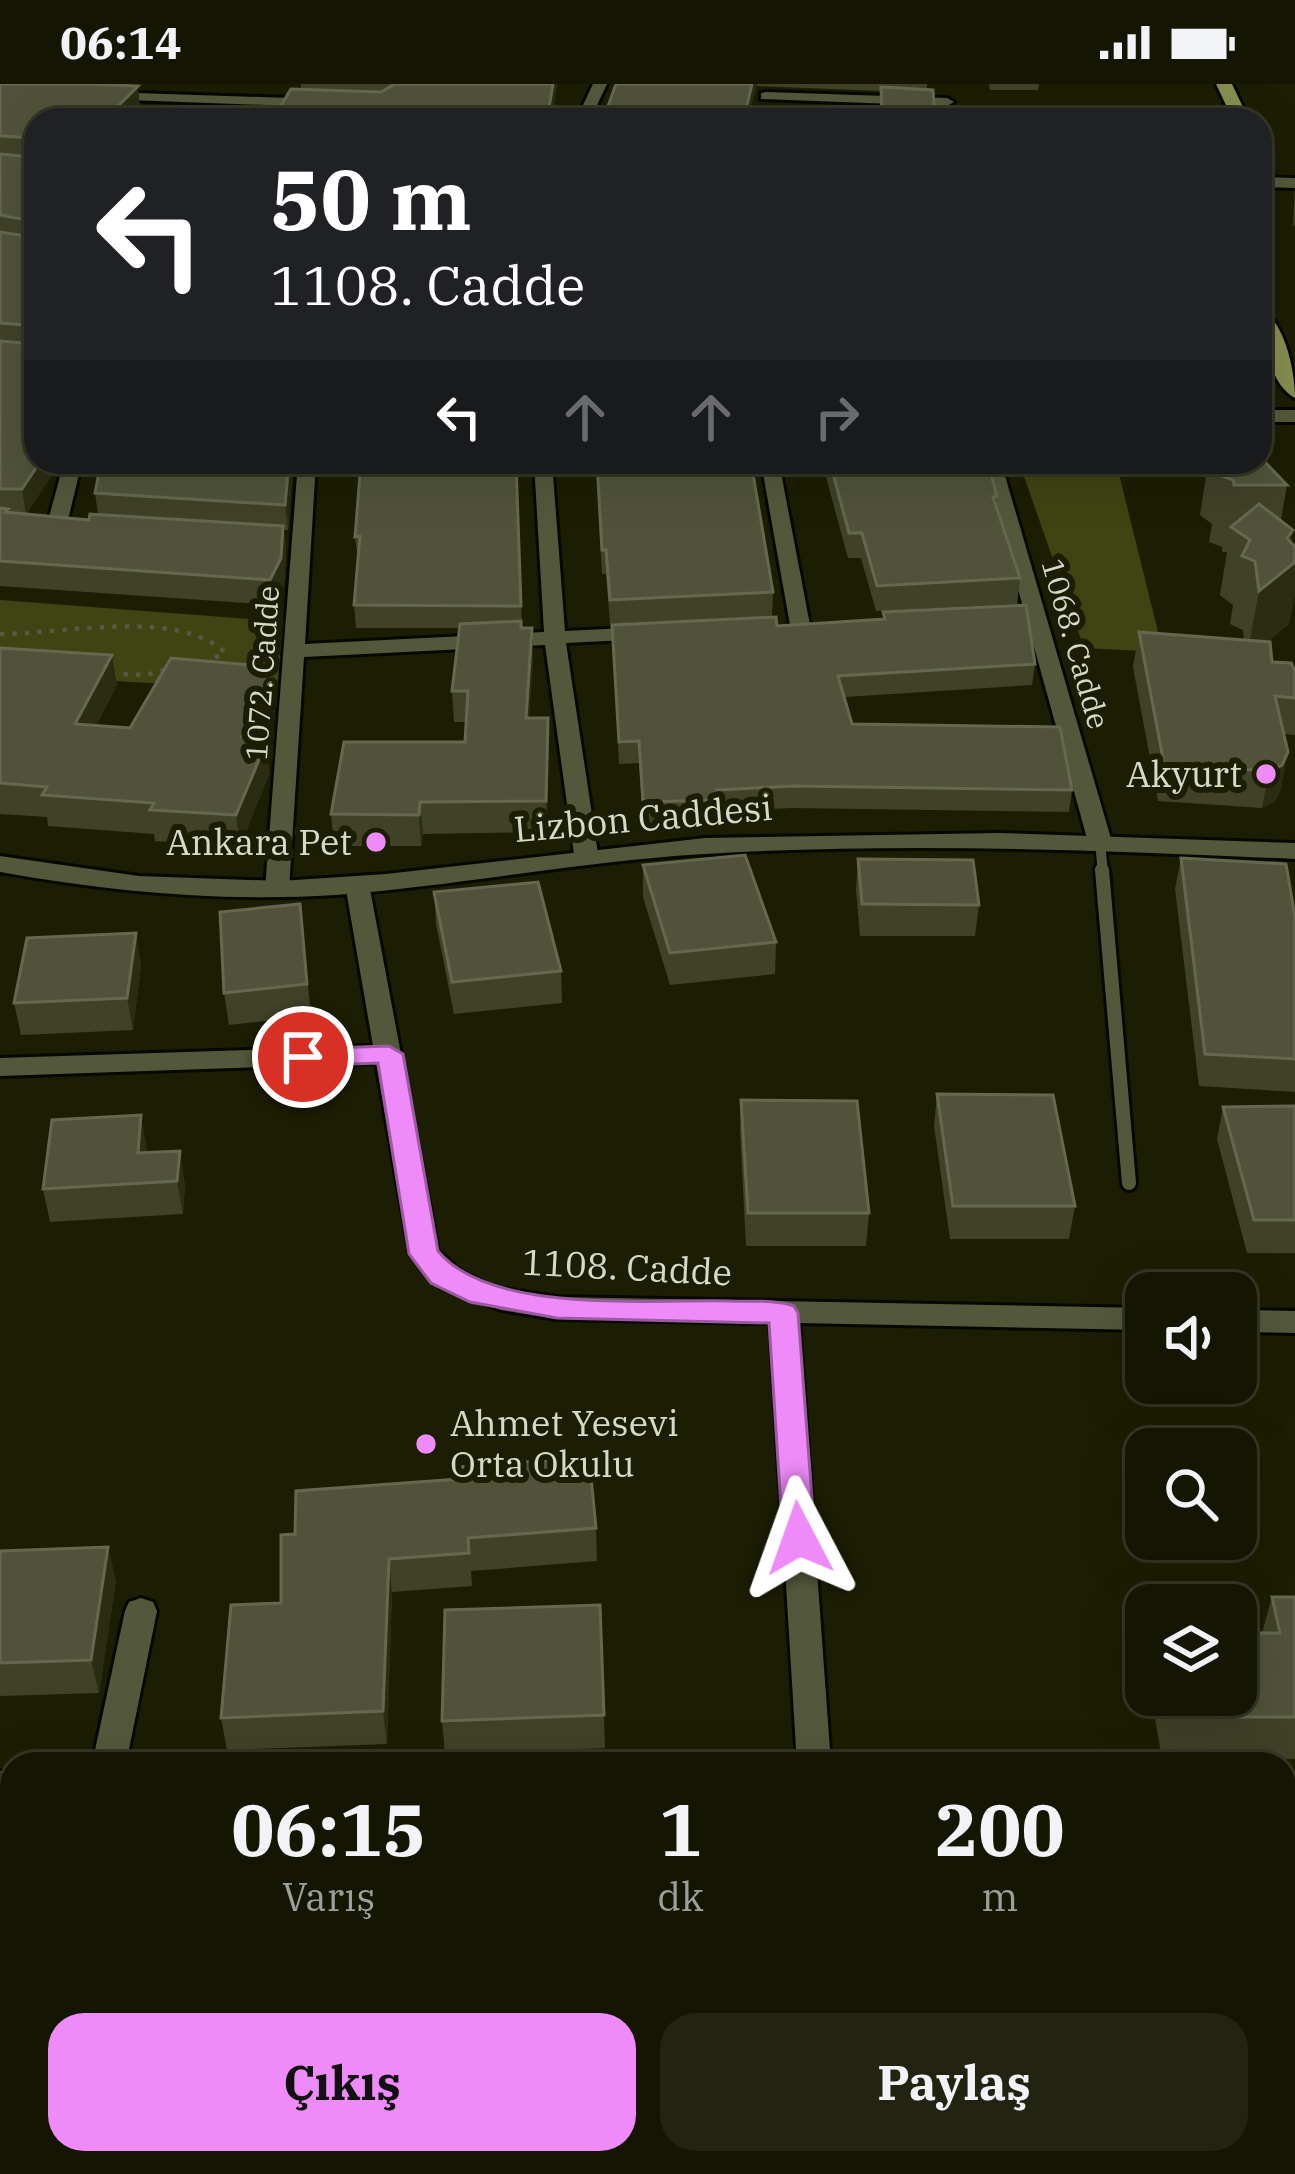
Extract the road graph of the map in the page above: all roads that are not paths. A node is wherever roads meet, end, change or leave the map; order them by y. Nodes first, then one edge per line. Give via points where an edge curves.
1 (767, 90) edge
2 (92, 96) edge
3 (338, 104) edge
4 (909, 108) edge
5 (1287, 356) edge
6 (1295, 392) edge
7 (70, 474) edge
8 (305, 474) edge
9 (544, 474) edge
10 (771, 474) edge
11 (995, 474) edge
12 (58, 528) edge
13 (1035, 614) junction
14 (1012, 615) edge
15 (824, 624) edge
16 (666, 632) edge
17 (555, 638) junction
18 (294, 651) junction
19 (1100, 842) junction
20 (1295, 851) edge
21 (586, 854) junction
22 (0, 864) edge
23 (357, 884) junction
24 (278, 889) junction
25 (389, 1054) junction
26 (0, 1067) edge
27 (1129, 1183) dead end
28 (784, 1313) junction
29 (1125, 1319) edge
30 (1257, 1321) edge
31 (1295, 1322) edge
32 (141, 1611) dead end
33 (112, 1752) edge
34 (813, 1752) edge

1 - 4 street
2 - 3 street
5 - 6 main road
7 - 12 street
8 - 18 street, 1072. Cadde via 291,542
9 - 17 street
10 - 15 street via 789,626
11 - 13 street, 1068. Cadde
13 - 14 street
13 - 19 street, 1068. Cadde
16 - 17 street
17 - 18 street
17 - 21 street
18 - 24 street, 1072. Cadde
19 - 20 main road, Lizbon Caddesi
19 - 21 main road, Lizbon Caddesi via 811,841
19 - 27 lane
21 - 23 main road, Lizbon Caddesi
22 - 24 main road, Lizbon Caddesi
23 - 24 main road, Lizbon Caddesi
23 - 25 street, 1108. Cadde
25 - 26 street
25 - 28 street, 1108. Cadde via 424,1254 441,1275 511,1303
28 - 29 street, 1108. Cadde
28 - 34 street
30 - 31 street
32 - 33 street

